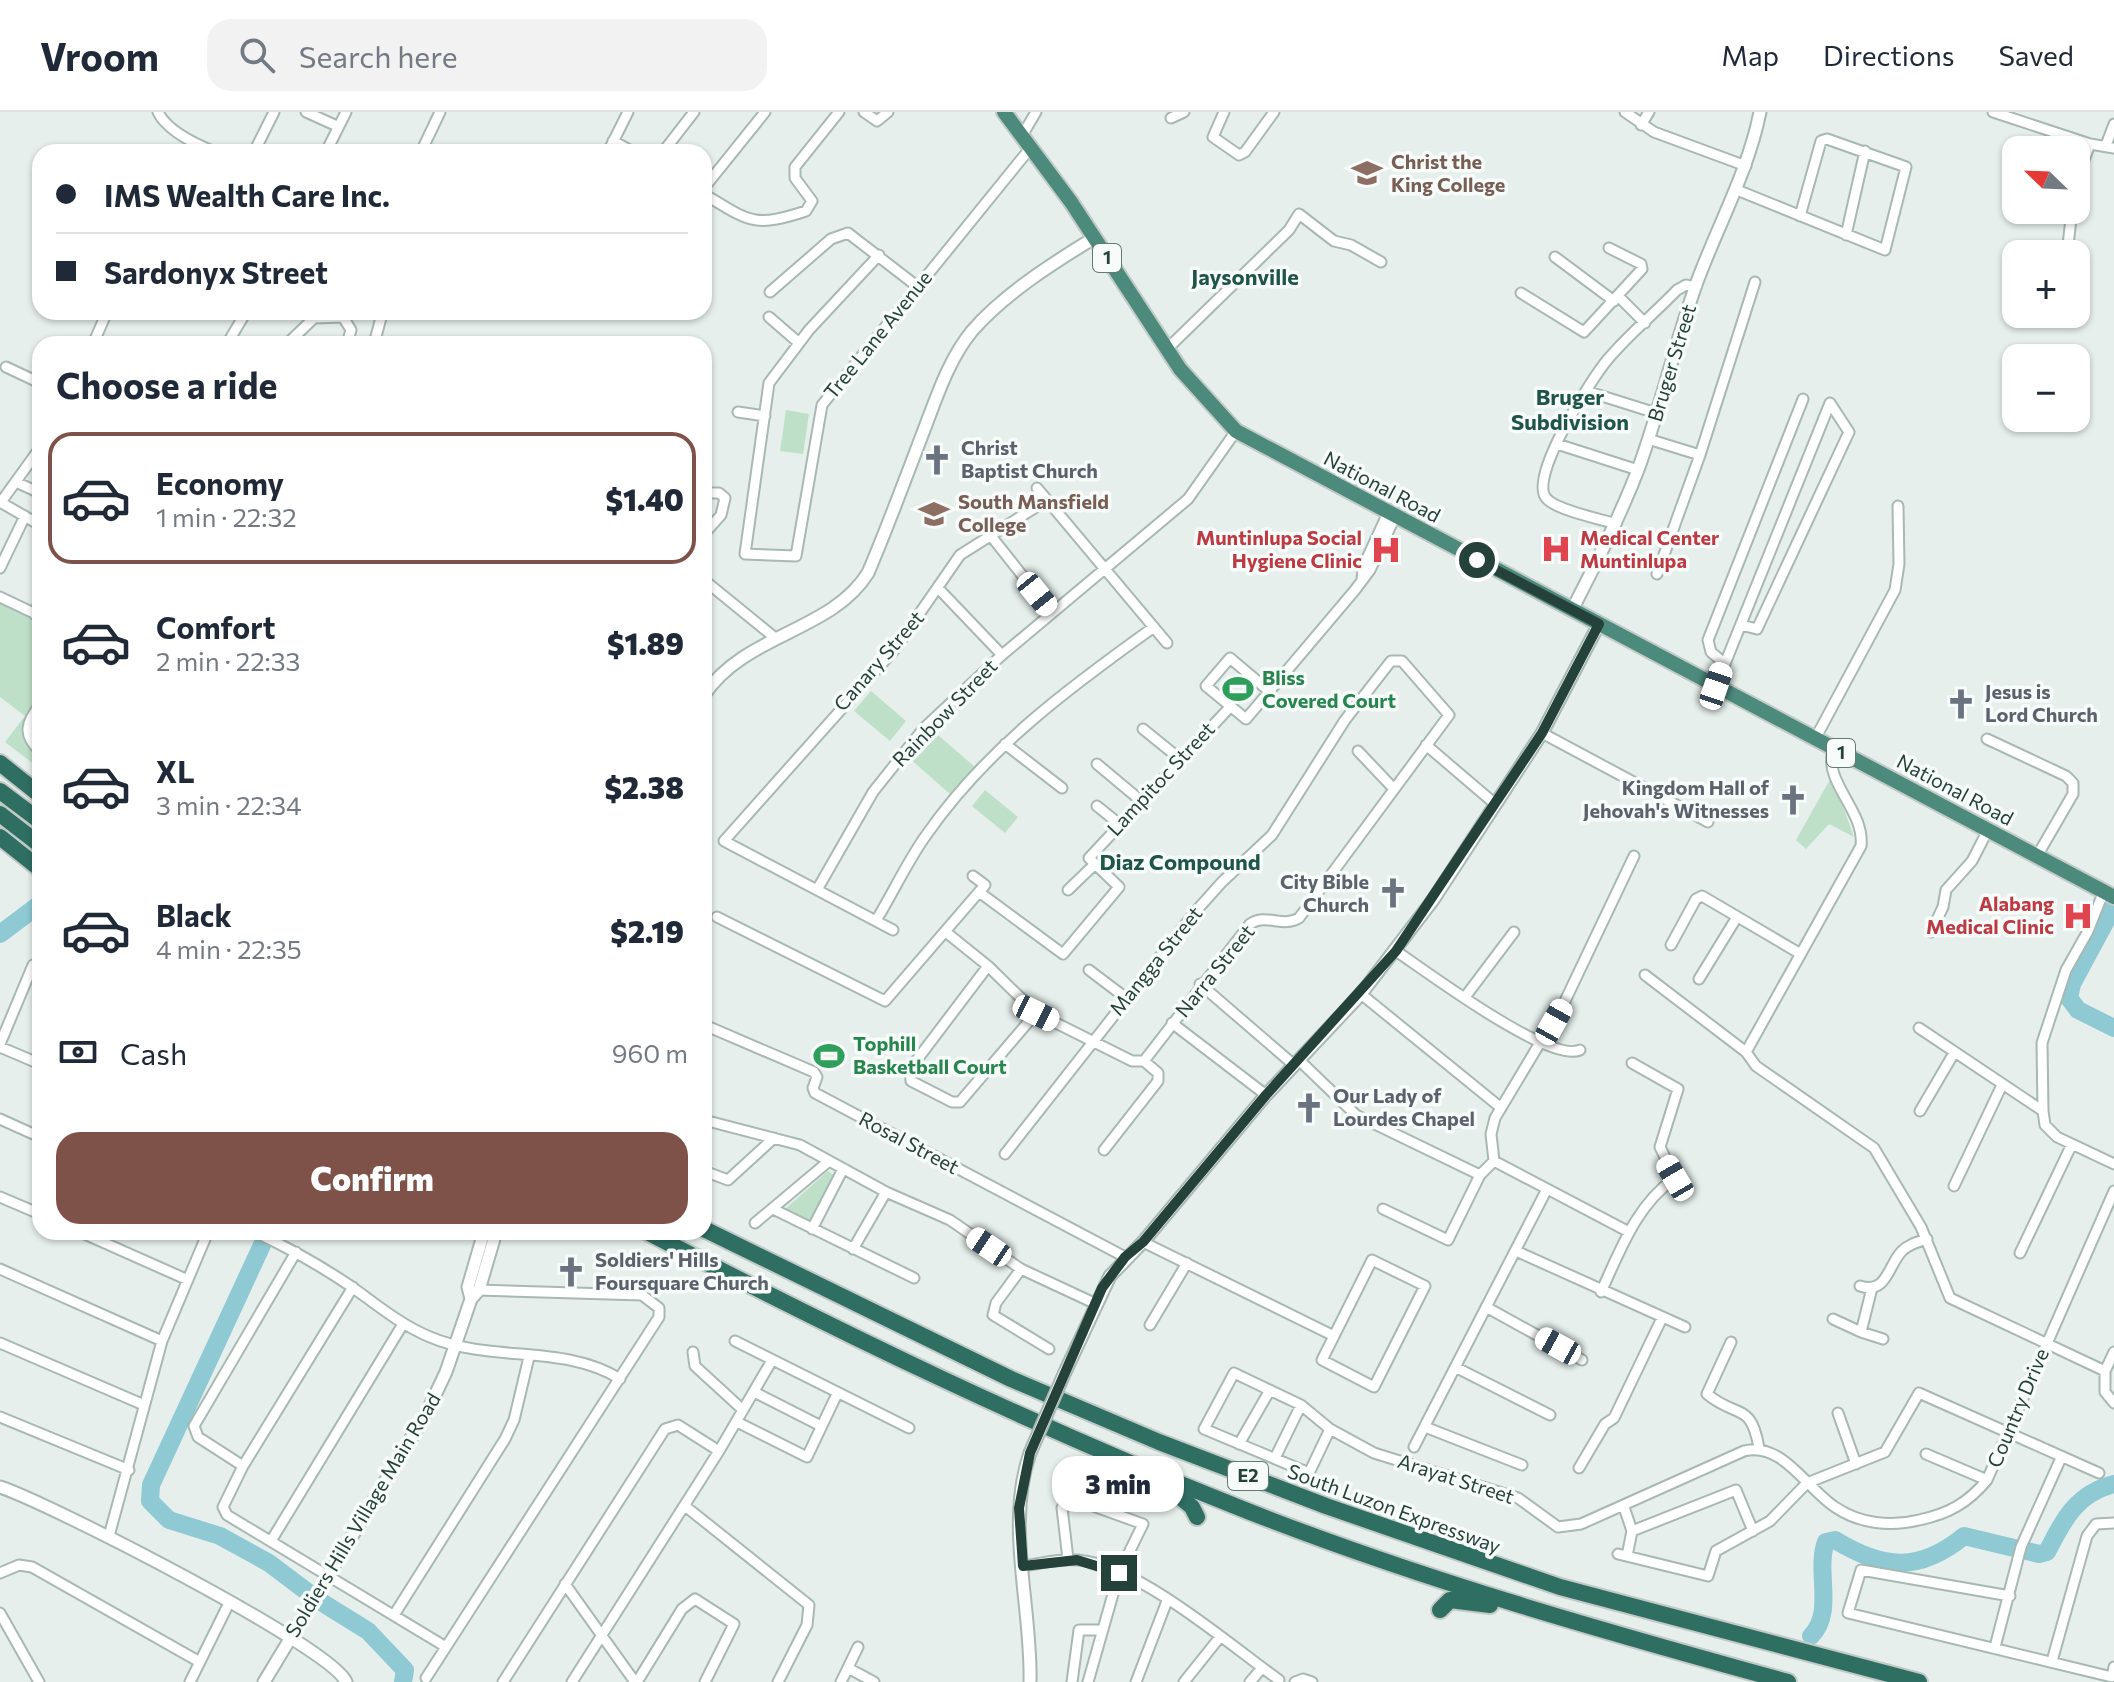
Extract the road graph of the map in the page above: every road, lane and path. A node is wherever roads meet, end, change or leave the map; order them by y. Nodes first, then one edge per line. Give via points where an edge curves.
1 (158, 112) edge
2 (274, 112) edge
3 (306, 112) edge
4 (346, 112) edge
5 (440, 112) edge
6 (628, 112) edge
7 (694, 112) edge
8 (765, 112) edge
9 (839, 112) edge
10 (864, 112) edge
11 (888, 112) edge
12 (1004, 112) edge
13 (1036, 112) edge
14 (1184, 112) edge
15 (1224, 112) edge
16 (1274, 112) edge
17 (1625, 112) edge
18 (1649, 112) edge
19 (1760, 112) edge
20 (1993, 112) edge
21 (1171, 118) dead end
22 (2114, 124) edge
23 (1641, 125) junction
24 (337, 126) junction
25 (2066, 136) edge
26 (1027, 140) junction
27 (613, 141) junction
28 (189, 144) edge
29 (258, 144) edge
30 (329, 144) edge
31 (425, 144) edge
32 (612, 144) edge
33 (618, 144) edge
34 (669, 144) edge
35 (2090, 144) edge
36 (2110, 146) edge
37 (1865, 151) junction
38 (1746, 166) junction
39 (712, 178) edge
40 (1743, 193) junction
41 (712, 198) edge
42 (1800, 216) junction
43 (1846, 235) junction
44 (1094, 238) junction
45 (1609, 248) dead end
46 (879, 255) junction
47 (1555, 257) dead end
48 (1381, 262) dead end
49 (1755, 282) dead end
50 (918, 287) junction
51 (1696, 287) junction
52 (770, 292) dead end
53 (1521, 293) dead end
54 (1616, 299) junction
55 (769, 317) dead end
56 (312, 320) edge
57 (1645, 323) junction
58 (295, 336) edge
59 (799, 343) junction
60 (1166, 350) junction
61 (6, 367) dead end
62 (32, 379) edge
63 (1586, 391) junction
64 (1803, 399) dead end
65 (738, 412) dead end
66 (1656, 413) junction
67 (765, 416) junction
68 (1236, 431) junction
69 (1648, 439) junction
70 (1557, 444) junction
71 (1700, 455) junction
72 (32, 461) edge
73 (1638, 470) junction
74 (18, 483) junction
75 (1037, 488) dead end
76 (32, 489) edge
77 (712, 493) edge
78 (1047, 500) junction
79 (0, 502) edge
80 (1898, 506) dead end
81 (1392, 515) junction
82 (25, 516) junction
83 (32, 520) edge
84 (1616, 524) junction
85 (712, 525) edge
86 (991, 536) junction
87 (0, 568) edge
88 (1106, 568) junction
89 (1657, 574) dead end
90 (712, 587) edge
91 (938, 588) junction
92 (0, 597) edge
93 (1572, 610) junction
94 (32, 613) edge
95 (1052, 613) junction
96 (1599, 624) junction
97 (1741, 625) junction
98 (1154, 627) junction
99 (774, 637) junction
100 (1167, 643) dead end
101 (1002, 655) junction
102 (1397, 659) joint
103 (1724, 663) junction
104 (712, 686) edge
105 (1716, 686) junction
106 (1269, 691) junction
107 (1231, 706) junction
108 (32, 714) edge
109 (1143, 729) dead end
110 (1542, 733) junction
111 (1815, 739) junction
112 (1987, 739) dead end
113 (32, 744) edge
114 (1005, 744) junction
115 (1426, 745) junction
116 (1833, 749) junction
117 (1358, 751) dead end
118 (1180, 759) junction
119 (0, 763) edge
120 (1097, 764) dead end
121 (1062, 788) dead end
122 (32, 789) edge
123 (1394, 789) junction
124 (0, 791) edge
125 (1140, 800) junction
126 (1494, 803) junction
127 (1097, 806) dead end
128 (0, 814) edge
129 (32, 815) edge
130 (1708, 822) dead end
131 (1118, 823) junction
132 (1988, 830) junction
133 (0, 837) edge
134 (32, 839) edge
135 (1634, 856) dead end
136 (2037, 856) junction
137 (32, 863) edge
138 (1095, 864) junction
139 (973, 876) dead end
140 (818, 888) junction
141 (1068, 890) dead end
142 (979, 892) junction
143 (2110, 894) edge
144 (717, 917) dead end
145 (1737, 917) junction
146 (877, 919) junction
147 (893, 930) dead end
148 (1514, 932) dead end
149 (1931, 932) dead end
150 (947, 933) junction
151 (1671, 945) dead end
152 (1396, 951) junction
153 (1799, 953) junction
154 (988, 966) junction
155 (32, 967) edge
156 (1089, 970) dead end
157 (1645, 975) dead end
158 (1699, 979) dead end
159 (1200, 984) junction
160 (1361, 994) junction
161 (1465, 997) junction
162 (1126, 998) junction
163 (1036, 1013) junction
164 (1172, 1023) junction
165 (712, 1028) edge
166 (1919, 1028) dead end
167 (1092, 1041) junction
168 (1542, 1043) junction
169 (0, 1045) edge
170 (1580, 1050) dead end
171 (1746, 1052) junction
172 (1954, 1053) junction
173 (32, 1060) edge
174 (1144, 1061) junction
175 (1297, 1062) junction
176 (1632, 1063) dead end
177 (2002, 1085) junction
178 (1266, 1095) junction
179 (1500, 1107) junction
180 (1920, 1111) dead end
181 (2043, 1111) junction
182 (0, 1119) edge
183 (712, 1122) edge
184 (32, 1133) edge
185 (774, 1138) junction
186 (2072, 1144) junction
187 (1104, 1150) dead end
188 (1005, 1154) dead end
189 (829, 1161) junction
190 (1494, 1161) junction
191 (2114, 1164) edge
192 (843, 1169) junction
193 (712, 1174) edge
194 (1480, 1175) junction
195 (1954, 1186) dead end
196 (1547, 1189) junction
197 (2114, 1191) edge
198 (886, 1192) junction
199 (0, 1197) edge
200 (773, 1209) junction
201 (1383, 1209) dead end
202 (32, 1211) edge
203 (755, 1223) dead end
204 (812, 1229) junction
205 (1629, 1232) junction
206 (712, 1233) edge
207 (1927, 1239) junction
208 (98, 1240) edge
209 (205, 1240) edge
210 (273, 1240) edge
211 (482, 1240) edge
212 (493, 1240) edge
213 (663, 1240) edge
214 (1143, 1242) junction
215 (853, 1249) junction
216 (1516, 1251) junction
217 (296, 1252) junction
218 (2020, 1253) dead end
219 (1125, 1257) junction
220 (1187, 1263) junction
221 (0, 1269) edge
222 (1021, 1269) junction
223 (914, 1278) dead end
224 (188, 1280) junction
225 (1860, 1286) dead end
226 (353, 1287) junction
227 (1872, 1288) junction
228 (1601, 1292) junction
229 (475, 1295) junction
230 (1094, 1303) junction
231 (1486, 1307) junction
232 (1662, 1318) junction
233 (1833, 1319) dead end
234 (403, 1324) junction
235 (1150, 1325) dead end
236 (1685, 1327) dead end
237 (1861, 1332) junction
238 (1334, 1336) junction
239 (1883, 1339) dead end
240 (162, 1341) junction
241 (735, 1341) dead end
242 (1731, 1342) dead end
243 (0, 1343) edge
244 (2046, 1344) junction
245 (456, 1346) junction
246 (1049, 1349) dead end
247 (693, 1352) dead end
248 (2114, 1352) edge
249 (529, 1357) junction
250 (1582, 1360) dead end
251 (771, 1362) junction
252 (1455, 1367) junction
253 (2105, 1371) junction
254 (620, 1379) junction
255 (1270, 1390) junction
256 (754, 1392) junction
257 (837, 1394) junction
258 (2114, 1403) edge
259 (144, 1405) junction
260 (1301, 1405) junction
261 (743, 1410) junction
262 (1838, 1413) dead end
263 (1550, 1415) dead end
264 (0, 1417) edge
265 (737, 1422) junction
266 (821, 1426) junction
267 (1425, 1427) junction
268 (909, 1428) dead end
269 (1330, 1429) junction
270 (2007, 1433) junction
271 (1239, 1444) junction
272 (1414, 1447) dead end
273 (1759, 1448) junction
274 (719, 1451) junction
275 (1926, 1454) dead end
276 (1275, 1458) junction
277 (2061, 1458) junction
278 (1856, 1464) junction
279 (1522, 1465) dead end
280 (243, 1466) junction
281 (1143, 1467) junction
282 (1579, 1468) dead end
283 (129, 1470) junction
284 (2099, 1473) dead end
285 (1987, 1480) junction
286 (1807, 1483) junction
287 (0, 1487) edge
288 (685, 1506) junction
289 (1624, 1507) junction
290 (1197, 1517) dead end
291 (2114, 1523) edge
292 (1632, 1531) junction
293 (1753, 1531) junction
294 (109, 1536) junction
295 (271, 1541) junction
296 (1068, 1559) junction
297 (1023, 1566) junction
298 (0, 1573) edge
299 (1119, 1573) junction
300 (324, 1580) junction
301 (565, 1584) junction
302 (2010, 1596) junction
303 (1167, 1601) junction
304 (229, 1603) junction
305 (1440, 1610) dead end
306 (0, 1613) edge
307 (394, 1615) junction
308 (1562, 1620) junction
309 (1103, 1630) junction
310 (602, 1633) junction
311 (289, 1637) junction
312 (1220, 1637) junction
313 (446, 1647) junction
314 (858, 1647) dead end
315 (1995, 1647) junction
316 (198, 1661) junction
317 (2052, 1661) junction
318 (848, 1668) junction
319 (1262, 1668) junction
320 (2113, 1672) edge
321 (426, 1678) dead end
322 (1279, 1680) edge
323 (39, 1682) edge
324 (190, 1682) edge
325 (264, 1682) edge
326 (346, 1682) edge
327 (503, 1682) edge
328 (572, 1682) edge
329 (636, 1682) edge
330 (705, 1682) edge
331 (778, 1682) edge
332 (841, 1682) edge
333 (874, 1682) edge
334 (1030, 1682) edge
335 (1072, 1682) edge
336 (1088, 1682) edge
337 (1136, 1682) edge
338 (1184, 1682) edge
339 (1250, 1682) edge
340 (1295, 1682) edge
341 (1312, 1682) edge
342 (1788, 1682) edge
343 (1919, 1682) edge

1 - 28 street
2 - 29 street
3 - 24 street
4 - 24 street
5 - 31 street
6 - 27 street
7 - 34 street
8 - 39 street
9 - 41 street via 795,167 795,178 812,201 806,211 759,222
10 - 11 street via 877,121
12 - 26 highway, National Road / 1
13 - 26 street, Tree Lane Avenue
14 - 21 street
15 - 16 street via 1213,137 1239,155
17 - 23 street
18 - 23 street
19 - 38 street, Bruger Street
20 - 25 street
22 - 36 street
23 - 38 street
24 - 30 street
26 - 44 highway, National Road / 1
26 - 50 street, Tree Lane Avenue
27 - 32 street
27 - 33 street
35 - 36 street
37 - 42 street via 1821,141
37 - 43 street
37 - 43 street via 1906,167 1885,250
38 - 40 street, Bruger Street
40 - 42 street
40 - 51 street, Bruger Street via 1718,225
42 - 43 street
44 - 60 highway, National Road / 1
44 - 99 street via 974,328 950,366 862,584 846,601
45 - 54 street via 1642,266
46 - 50 street
46 - 52 street via 853,235 837,236
46 - 59 street
47 - 54 street
48 - 60 street via 1334,241 1299,214 1289,230
49 - 71 street
50 - 67 street, Tree Lane Avenue via 822,405 796,556 745,554
51 - 57 street via 1677,290
51 - 66 street, Bruger Street
53 - 54 street via 1582,333
54 - 57 street
55 - 59 street
56 - 58 street
57 - 63 street via 1607,360
59 - 67 street via 769,383
60 - 68 highway, National Road / 1 via 1215,413
61 - 62 street
63 - 66 street
63 - 70 street
64 - 103 street via 1708,640 1711,652
65 - 67 street
66 - 69 street, Bruger Street
68 - 81 highway, National Road / 1
68 - 88 street, Rainbow Street via 1188,499
69 - 71 street
69 - 73 street, Bruger Street
70 - 73 street
70 - 84 street via 1542,477 1550,502
71 - 89 street
72 - 74 street
73 - 84 street, Bruger Street
74 - 76 street
74 - 79 street
75 - 78 street
77 - 85 street via 725,498
78 - 86 street, Canary Street
78 - 88 street
79 - 82 street
80 - 111 street via 1895,590
81 - 93 highway, National Road / 1
81 - 106 street via 1362,580
82 - 83 street
82 - 87 street
84 - 93 street, Bruger Street
86 - 91 street, Canary Street via 960,555
86 - 95 street
88 - 95 street, Rainbow Street
88 - 98 street
90 - 99 street
91 - 101 street
91 - 140 street, Canary Street via 895,649 724,841
92 - 94 street
93 - 96 highway, National Road / 1
95 - 101 street, Rainbow Street
96 - 105 highway, National Road / 1
96 - 110 street
97 - 97 street via 1746,610 1830,403 1849,432 1757,629
97 - 103 street
98 - 100 street
98 - 114 street via 1071,686
99 - 104 street via 736,661
101 - 140 street, Rainbow Street via 895,761
102 - 115 street, Narra Street via 1449,715
102 - 162 street, Mangga Street via 1345,720 1272,835 1222,882
103 - 105 street
105 - 111 highway, National Road / 1
106 - 107 street via 1246,719
106 - 107 street via 1230,658 1206,686
107 - 118 street, Lampitoc Street
108 - 113 street via 26,731
109 - 118 street
110 - 126 street
110 - 130 street
111 - 116 highway, National Road / 1
112 - 136 street via 2073,783 2073,794
114 - 121 street
114 - 146 street via 926,835
115 - 123 street, Narra Street
115 - 126 street
116 - 132 highway, National Road / 1
116 - 153 street via 1831,765 1857,820 1861,846
117 - 123 street
118 - 125 street, Lampitoc Street
119 - 122 highway
120 - 125 street
123 - 159 street, Narra Street via 1299,918 1262,918 1250,924
124 - 129 highway
125 - 131 street, Lampitoc Street
126 - 152 street
127 - 131 street
128 - 134 highway
131 - 138 street, Lampitoc Street via 1089,858
132 - 136 highway, National Road / 1
132 - 149 street via 1967,867 1946,890
133 - 137 highway
135 - 168 street
136 - 143 highway, National Road / 1
138 - 141 street
138 - 142 street via 1119,887 1063,954
139 - 142 street via 985,885
140 - 146 street
142 - 150 street
143 - 181 street via 2066,970 2042,1043
144 - 150 street via 885,1001
145 - 151 street via 1698,897
145 - 153 street
145 - 158 street
146 - 147 street
148 - 161 street
150 - 154 street
152 - 160 street
152 - 161 street
153 - 171 street
154 - 163 street
154 - 163 street via 910,1069 911,1081 960,1102
155 - 169 street
156 - 162 street
157 - 171 street
159 - 164 street, Narra Street
159 - 175 street
160 - 175 street
160 - 179 street
161 - 168 street
162 - 167 street, Mangga Street
163 - 167 street
164 - 174 street, Narra Street
164 - 178 street
165 - 219 street, Rosal Street via 814,1072 815,1093
166 - 172 street
167 - 174 street via 1132,1061
167 - 188 street, Mangga Street
168 - 170 street via 1571,1054
168 - 179 street
169 - 173 street
171 - 207 street via 1756,1066 1874,1148
172 - 177 street
172 - 180 street
174 - 187 street via 1158,1073 1158,1081
175 - 178 street
175 - 194 street via 1356,1115
176 - 205 street via 1679,1092 1660,1147 1675,1178 1654,1195
177 - 181 street
177 - 195 street
178 - 214 street
179 - 190 street via 1491,1134
181 - 186 street via 2045,1125
182 - 184 street
183 - 185 street
185 - 189 street
185 - 193 street via 728,1180
186 - 191 street
186 - 218 street
189 - 192 street
189 - 200 street
190 - 194 street
190 - 196 street
192 - 198 street
192 - 204 street
194 - 201 street via 1448,1240
196 - 205 street
196 - 216 street
197 - 244 street, Country Drive
198 - 215 street
198 - 222 street via 950,1220
199 - 202 street
200 - 203 street
200 - 204 street
204 - 215 street
205 - 228 street
206 - 343 highway, South Luzon Expressway / E2 via 1011,1379 1326,1506 1560,1587
207 - 227 street via 1904,1249 1884,1281
207 - 244 street via 1950,1298
208 - 224 street
209 - 224 street
210 - 217 street
211 - 229 street, Soldiers Hills Village Main Road via 468,1287
212 - 229 street, Soldiers Hills Village Main Road
213 - 281 highway, E2 via 917,1367
214 - 219 street
214 - 220 street
215 - 223 street
216 - 228 street
216 - 231 street
217 - 226 street
217 - 280 street via 194,1426 198,1437
219 - 230 street
220 - 235 street
220 - 238 street
221 - 240 street
222 - 230 street
222 - 246 street via 993,1315
224 - 240 street
225 - 227 street
226 - 234 street
226 - 280 street
227 - 237 street
228 - 232 street
229 - 245 street, Soldiers Hills Village Main Road
229 - 254 street via 652,1299 659,1308 655,1327
230 - 297 street, bridge via 1030,1453 1019,1508
231 - 250 street
231 - 252 street
232 - 236 street
232 - 282 street via 1614,1418
233 - 237 street
234 - 245 street
234 - 295 street
237 - 239 street
238 - 238 street via 1372,1260 1425,1286 1374,1387 1322,1360
240 - 259 street
241 - 251 street
242 - 273 street via 1707,1394 1750,1417
243 - 259 street
244 - 253 street
244 - 270 street, Country Drive
245 - 249 street
245 - 300 street, Soldiers Hills Village Main Road via 427,1412
247 - 261 street via 695,1366
248 - 253 street
249 - 254 street via 587,1362
249 - 307 street via 521,1399 505,1439
251 - 256 street
251 - 257 street
252 - 263 street
252 - 267 street
253 - 258 street via 2105,1392
254 - 313 street
255 - 260 street, Arayat Street
255 - 271 street
255 - 271 street, Arayat Street via 1234,1373 1204,1429
256 - 261 street
256 - 266 street
257 - 266 street
257 - 268 street
259 - 283 street
260 - 269 street, Arayat Street
260 - 276 street
261 - 265 street
262 - 278 street
264 - 283 street
265 - 266 street via 807,1457
265 - 274 street
267 - 272 street
267 - 279 street
269 - 276 street via 1309,1473
269 - 289 street, Arayat Street via 1374,1453 1518,1498 1558,1527
270 - 277 street
270 - 278 street via 1919,1393 1885,1452
270 - 285 street, Country Drive
271 - 276 street
273 - 286 street via 1773,1453
273 - 289 street, Arayat Street
274 - 288 street
274 - 301 street via 678,1425 665,1429
275 - 285 street
277 - 284 street
277 - 302 street via 2023,1542
278 - 286 street
280 - 295 street via 223,1507 227,1515
281 - 290 highway
281 - 308 highway, E2 via 1324,1539
283 - 294 street
285 - 286 street, Country Drive via 1946,1515 1890,1524 1836,1508
286 - 293 street via 1780,1513
287 - 294 street
288 - 310 street
288 - 331 street via 809,1605 807,1625
289 - 292 street
291 - 317 street via 2096,1524 2087,1536
292 - 293 street via 1736,1490
292 - 293 street via 1622,1555 1708,1576 1716,1551
294 - 304 street
295 - 300 street
296 - 297 street
296 - 299 street
296 - 299 street via 1063,1503 1074,1497 1143,1524
297 - 334 street
298 - 316 street via 19,1565 32,1567
299 - 303 street
299 - 309 street
300 - 307 street
300 - 311 street, Soldiers Hills Village Main Road
301 - 310 street
301 - 327 street
302 - 315 street
302 - 315 street via 1861,1570 1848,1613
303 - 312 street
303 - 337 street
304 - 311 street
304 - 316 street
305 - 308 highway via 1450,1600 1472,1601
306 - 323 street
307 - 313 street
308 - 342 highway, E2
309 - 335 street via 1079,1630
309 - 336 street
310 - 328 street
310 - 329 street
311 - 325 street, Soldiers Hills Village Main Road
311 - 326 street via 340,1672
312 - 319 street
312 - 338 street
313 - 321 street
314 - 318 street
315 - 317 street
316 - 324 street
317 - 320 street
318 - 332 street
318 - 333 street
319 - 322 street
319 - 339 street
329 - 330 street via 682,1609 695,1599 734,1624
340 - 341 street

